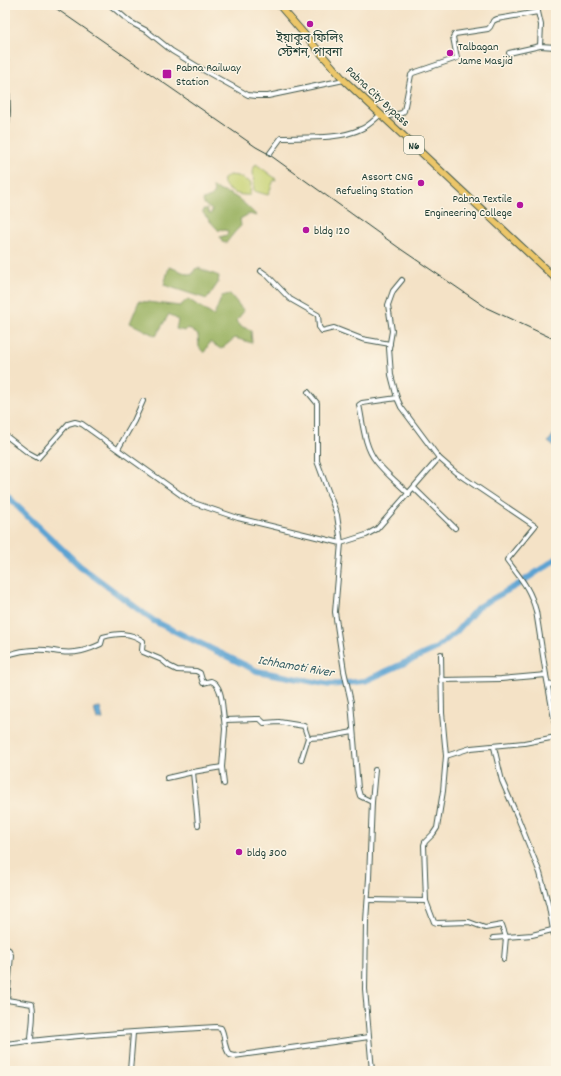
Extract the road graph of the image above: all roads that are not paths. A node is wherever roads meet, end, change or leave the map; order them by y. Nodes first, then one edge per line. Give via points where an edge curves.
1 (110, 5) edge
2 (279, 5) edge
3 (538, 5) edge
4 (538, 12) junction
5 (540, 46) junction
6 (556, 47) edge
7 (509, 54) dead end
8 (5, 58) edge
9 (344, 80) junction
10 (383, 115) junction
11 (5, 139) edge
12 (270, 153) dead end
13 (261, 271) dead end
14 (556, 279) edge
15 (402, 280) dead end
16 (390, 344) junction
17 (308, 392) dead end
18 (397, 398) junction
19 (143, 401) dead end
20 (5, 435) edge
21 (118, 449) junction
22 (439, 458) junction
23 (414, 488) junction
24 (408, 494) junction
25 (455, 528) dead end
26 (340, 543) junction
27 (441, 654) dead end
28 (5, 656) edge
29 (546, 675) junction
30 (441, 680) junction
31 (556, 684) edge
32 (548, 685) junction
33 (224, 719) junction
34 (556, 730) edge
35 (353, 732) junction
36 (556, 737) edge
37 (308, 738) junction
38 (494, 747) junction
39 (446, 756) junction
40 (301, 760) dead end
41 (222, 767) junction
42 (375, 770) dead end
43 (193, 772) junction
44 (167, 778) dead end
45 (224, 784) dead end
46 (372, 802) junction
47 (198, 825) dead end
48 (368, 900) junction
49 (426, 901) junction
50 (554, 930) edge
51 (506, 937) junction
52 (493, 938) dead end
53 (556, 947) edge
54 (5, 948) edge
55 (504, 959) dead end
56 (6, 1001) edge
57 (133, 1033) junction
58 (369, 1037) junction
59 (31, 1041) junction
60 (5, 1044) edge
61 (130, 1071) edge
62 (372, 1071) edge

1 - 9 street via 172,51 248,94 268,96
2 - 9 highway, Pabna City Bypass / N6
3 - 4 street
4 - 5 street via 541,25
4 - 10 street via 498,19 493,21 488,29 454,34 457,58 413,73 404,111
5 - 6 street
5 - 7 street
8 - 11 main road
9 - 10 highway, Pabna City Bypass / N6
10 - 12 street via 354,132 309,138 281,138
10 - 14 highway, Pabna City Bypass / N6
13 - 16 street via 290,299 318,315 322,331 334,328 362,340
15 - 16 street via 393,291 388,304 392,331
16 - 18 street via 391,375
17 - 26 street via 317,403 317,461 337,515
18 - 22 street
18 - 24 street via 360,405 365,435 372,455
19 - 21 street
20 - 21 street via 38,458 68,424 76,422
21 - 26 street via 191,502 238,518
22 - 23 street
22 - 29 street via 455,472 535,526 507,560 527,586 536,611
23 - 24 street
23 - 25 street
24 - 26 street via 377,529
26 - 35 street via 335,612 349,691
27 - 30 street
28 - 33 street via 36,650 79,652 101,644 103,637 114,634 132,635 143,641 143,652 177,670 200,673 203,683 211,681 216,684
29 - 30 street
29 - 32 street
30 - 39 street
31 - 32 street
32 - 34 street
33 - 37 street via 260,719 264,723 279,722 304,726
33 - 41 street
35 - 37 street
35 - 46 street via 358,789 360,796
36 - 38 street
37 - 40 street
38 - 39 street via 471,748
38 - 50 street via 502,781 540,873
39 - 49 street via 437,828 424,845
41 - 43 street
41 - 45 street
42 - 46 street
43 - 44 street
43 - 47 street
46 - 48 street
48 - 49 street
48 - 58 street via 364,989
49 - 51 street via 434,922 469,922 485,928 500,925 503,926
50 - 51 street
50 - 53 street
51 - 52 street
51 - 55 street
54 - 56 street via 11,955
56 - 59 street via 32,1004
57 - 58 street via 221,1028 227,1052 234,1056
57 - 59 street
57 - 61 street
58 - 62 street
59 - 60 street

